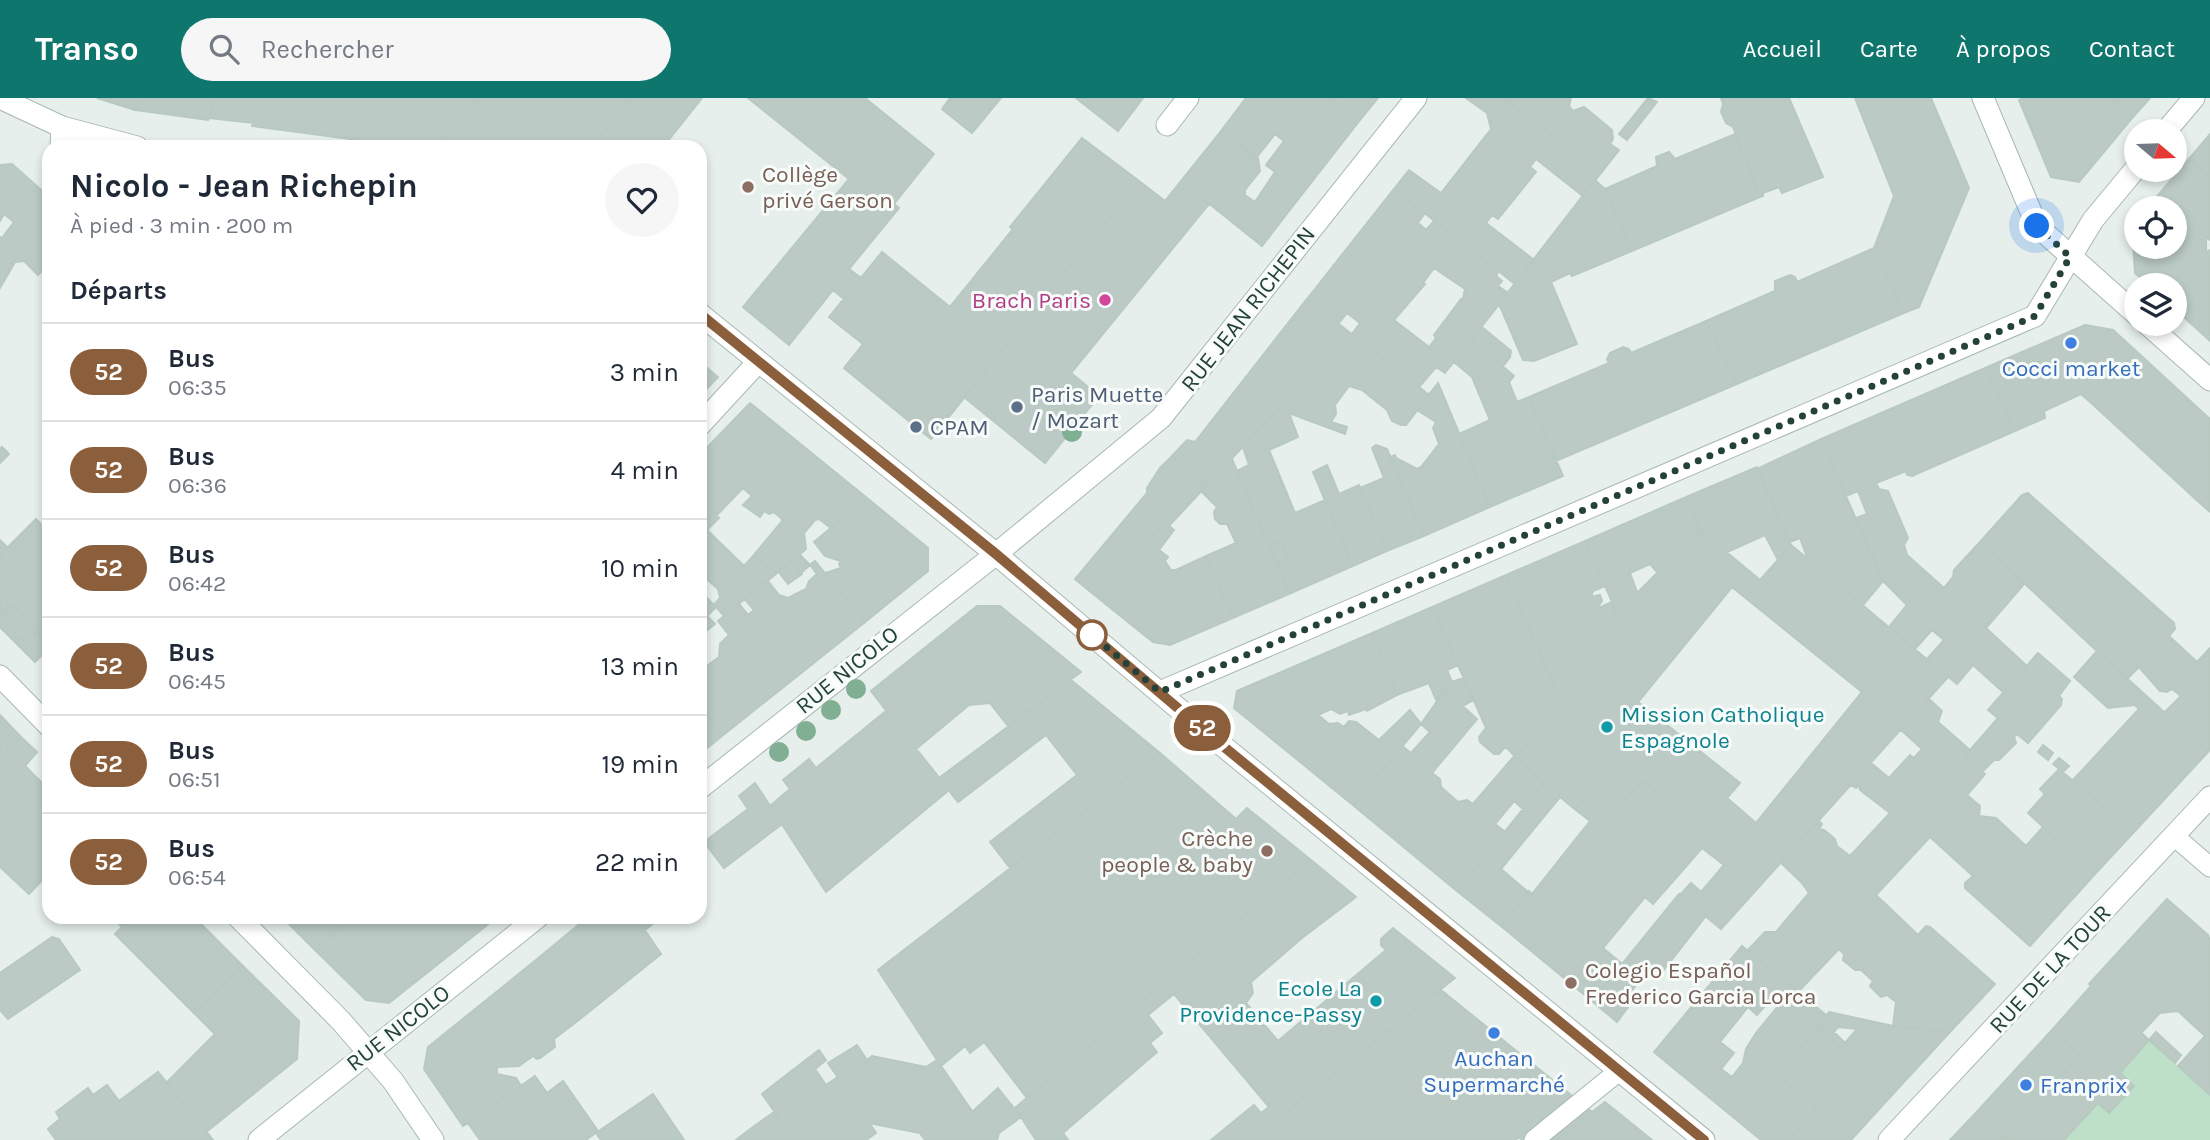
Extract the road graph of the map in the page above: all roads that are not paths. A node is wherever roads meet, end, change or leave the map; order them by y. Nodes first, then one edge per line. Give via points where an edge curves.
1 (0, 98) edge
2 (1188, 98) edge
3 (1416, 98) edge
4 (1983, 98) edge
5 (2194, 98) edge
6 (2176, 119) edge
7 (1167, 125) dead end
8 (61, 137) edge
9 (84, 140) edge
10 (2125, 182) edge
11 (2070, 257) junction
12 (2124, 304) edge
13 (707, 320) edge
14 (2160, 336) edge
15 (758, 362) junction
16 (2210, 380) edge
17 (707, 417) edge
18 (996, 554) junction
19 (0, 676) edge
20 (1160, 692) junction
21 (42, 719) edge
22 (707, 782) edge
23 (2210, 797) edge
24 (2174, 836) junction
25 (2210, 867) edge
26 (245, 924) edge
27 (529, 924) edge
28 (368, 1052) junction
29 (1619, 1071) junction
30 (258, 1140) edge
31 (433, 1140) edge
32 (1534, 1140) edge
33 (1704, 1140) edge
34 (1889, 1140) edge

1 - 8 street
2 - 7 street
3 - 18 street, RUE JEAN RICHEPIN via 1161,418
4 - 11 street via 2037,226
5 - 6 street
8 - 9 street
10 - 11 street
11 - 12 street
11 - 20 street via 2035,316
13 - 15 street
14 - 16 street
15 - 17 street
15 - 18 street
18 - 20 street
18 - 22 street, RUE NICOLO
19 - 21 street
20 - 29 street
23 - 24 street, RUE DE LA TOUR
24 - 25 lane
24 - 34 street, RUE DE LA TOUR
26 - 28 street
27 - 28 street, RUE NICOLO
28 - 30 street, RUE NICOLO
28 - 31 street
29 - 32 lane
29 - 33 street

